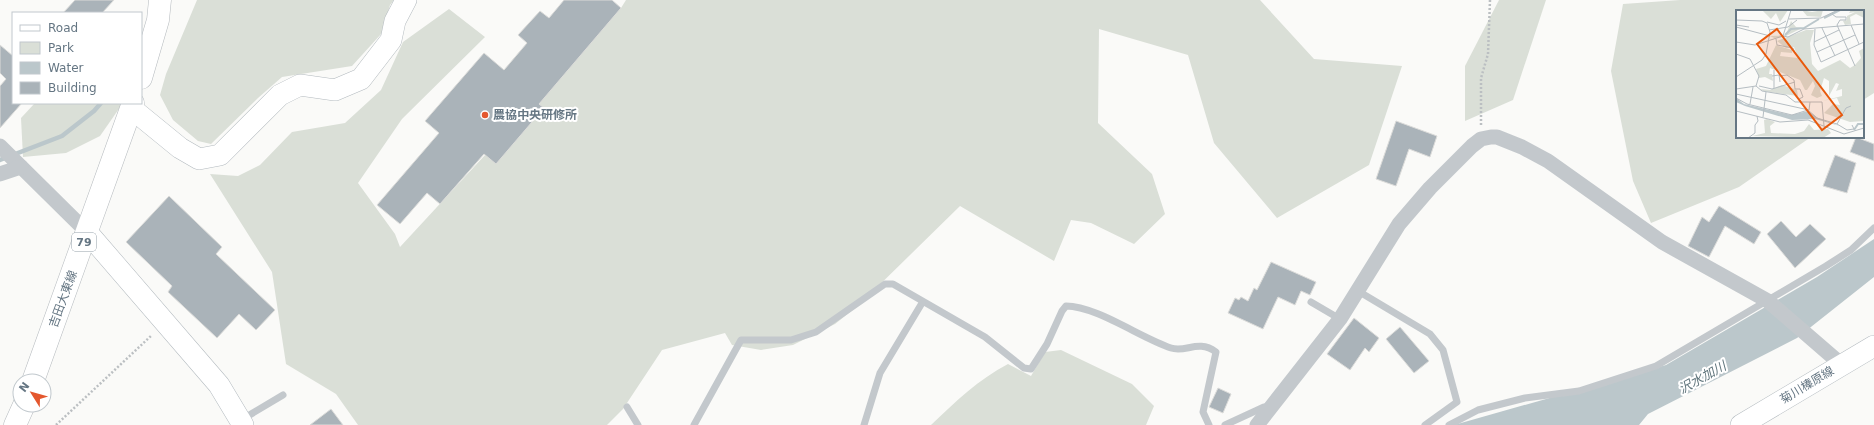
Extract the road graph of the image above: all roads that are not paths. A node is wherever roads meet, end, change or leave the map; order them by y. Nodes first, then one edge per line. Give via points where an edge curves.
1 (160, 0) edge
2 (406, 0) edge
3 (142, 75) edge
4 (132, 106) edge
5 (1, 148) edge
6 (19, 165) junction
7 (0, 174) edge
8 (1874, 228) edge
9 (88, 232) junction
10 (1358, 292) junction
11 (1768, 301) junction
12 (922, 302) junction
13 (1311, 302) dead end
14 (1340, 320) junction
15 (1874, 346) edge
16 (1839, 363) junction
17 (36, 373) edge
18 (283, 395) dead end
19 (627, 407) dead end
20 (1270, 408) junction
21 (20, 413) edge
22 (242, 423) edge
23 (15, 425) edge
24 (638, 425) edge
25 (694, 425) edge
26 (864, 425) edge
27 (1209, 425) edge
28 (1225, 425) edge
29 (1257, 425) edge
30 (1425, 425) edge
31 (1449, 425) edge
32 (1741, 425) edge

1 - 3 main road via 158,20
2 - 4 street via 395,21 391,40 361,79 335,90 300,85 280,95 220,155 199,158 180,148
4 - 9 main road, 吉田大東線 / 79
5 - 6 street
6 - 7 street
6 - 9 street
8 - 11 lane via 1851,250
9 - 17 main road, 吉田大東線 / 79
9 - 22 street via 219,385
10 - 11 street via 1399,224 1430,188 1480,139 1498,137 1548,161 1662,242
10 - 14 street
10 - 30 lane via 1430,334 1443,350 1457,402
11 - 16 street
11 - 31 lane via 1656,366 1579,392 1525,398 1478,410
12 - 25 lane via 893,284 885,284 816,332 791,340 741,340
12 - 26 lane via 880,373
12 - 27 lane via 984,337 1024,368 1031,369 1066,306 1097,314 1173,349 1208,347 1216,352 1203,412
13 - 14 lane
14 - 20 street
15 - 16 street, 菊川榛原線
16 - 32 street, 菊川榛原線
18 - 22 lane
19 - 24 lane
20 - 28 lane via 1264,407
20 - 29 street
21 - 23 main road

